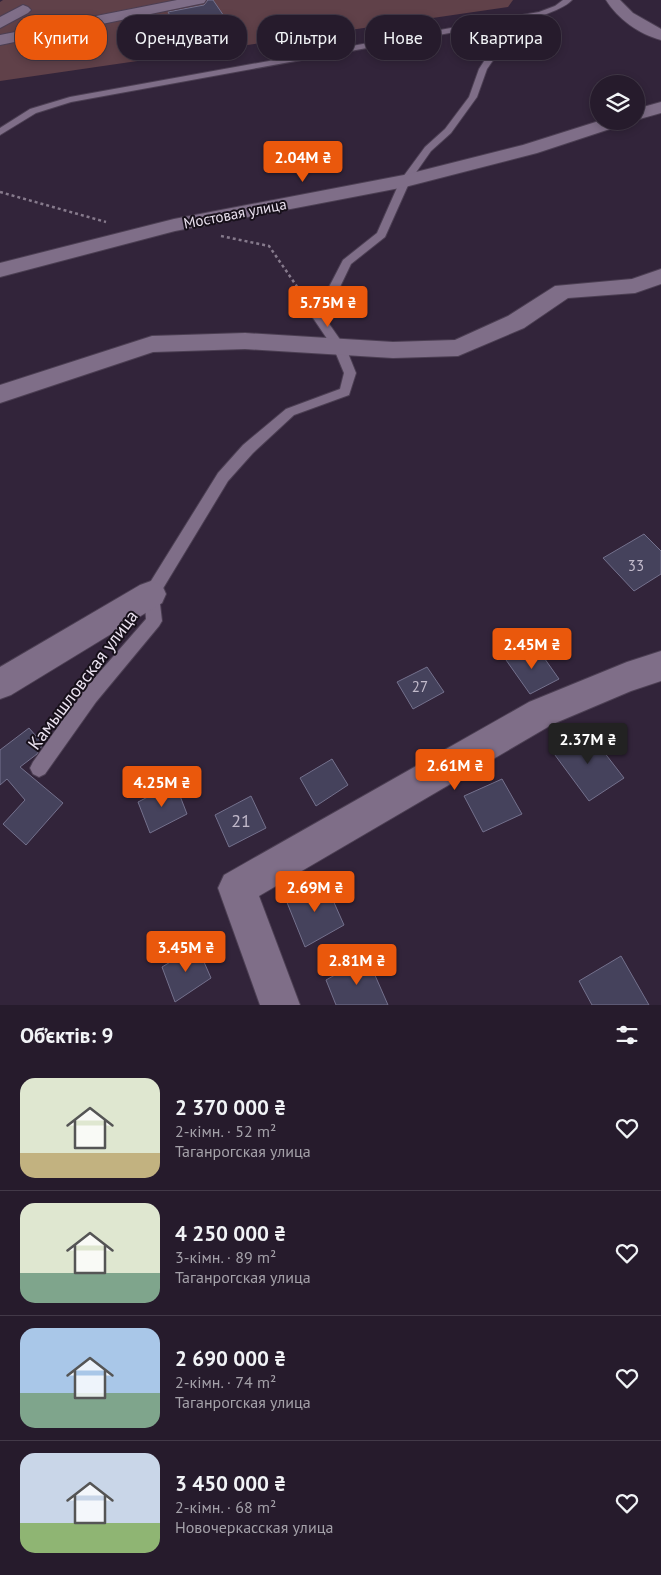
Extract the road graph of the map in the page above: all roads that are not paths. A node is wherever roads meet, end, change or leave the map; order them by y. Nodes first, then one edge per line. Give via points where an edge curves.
1 (199, 0) edge
2 (568, 0) edge
3 (613, 0) edge
4 (23, 10) dead end
5 (541, 14) junction
6 (0, 23) edge
7 (661, 35) edge
8 (0, 40) edge
9 (661, 107) edge
10 (645, 112) edge
11 (590, 129) edge
12 (0, 132) edge
13 (405, 181) junction
14 (0, 270) edge
15 (661, 276) edge
16 (340, 348) junction
17 (0, 394) edge
18 (151, 594) junction
19 (661, 666) edge
20 (0, 684) edge
21 (38, 768) dead end
22 (280, 1005) edge

1 - 8 street
2 - 5 lane, Камышловская улица
3 - 7 street via 638,23
4 - 6 street
5 - 12 lane, Камышловская улица via 70,100 32,111
5 - 13 lane, Камышловская улица via 519,30 519,40 493,54 483,69 473,97
9 - 10 street
11 - 13 street, Мостовая улица via 530,149
13 - 14 street, Мостовая улица via 174,225
13 - 16 lane, Камышловская улица via 381,235 347,262 319,318
15 - 16 street via 635,286 562,291 516,322 458,348
16 - 17 street via 245,341 152,344
16 - 18 lane, Камышловская улица via 350,373 345,392 290,412 248,449 223,477
18 - 20 street
18 - 21 lane, Камышловская улица via 154,621 90,696
19 - 22 street via 541,714 237,888

